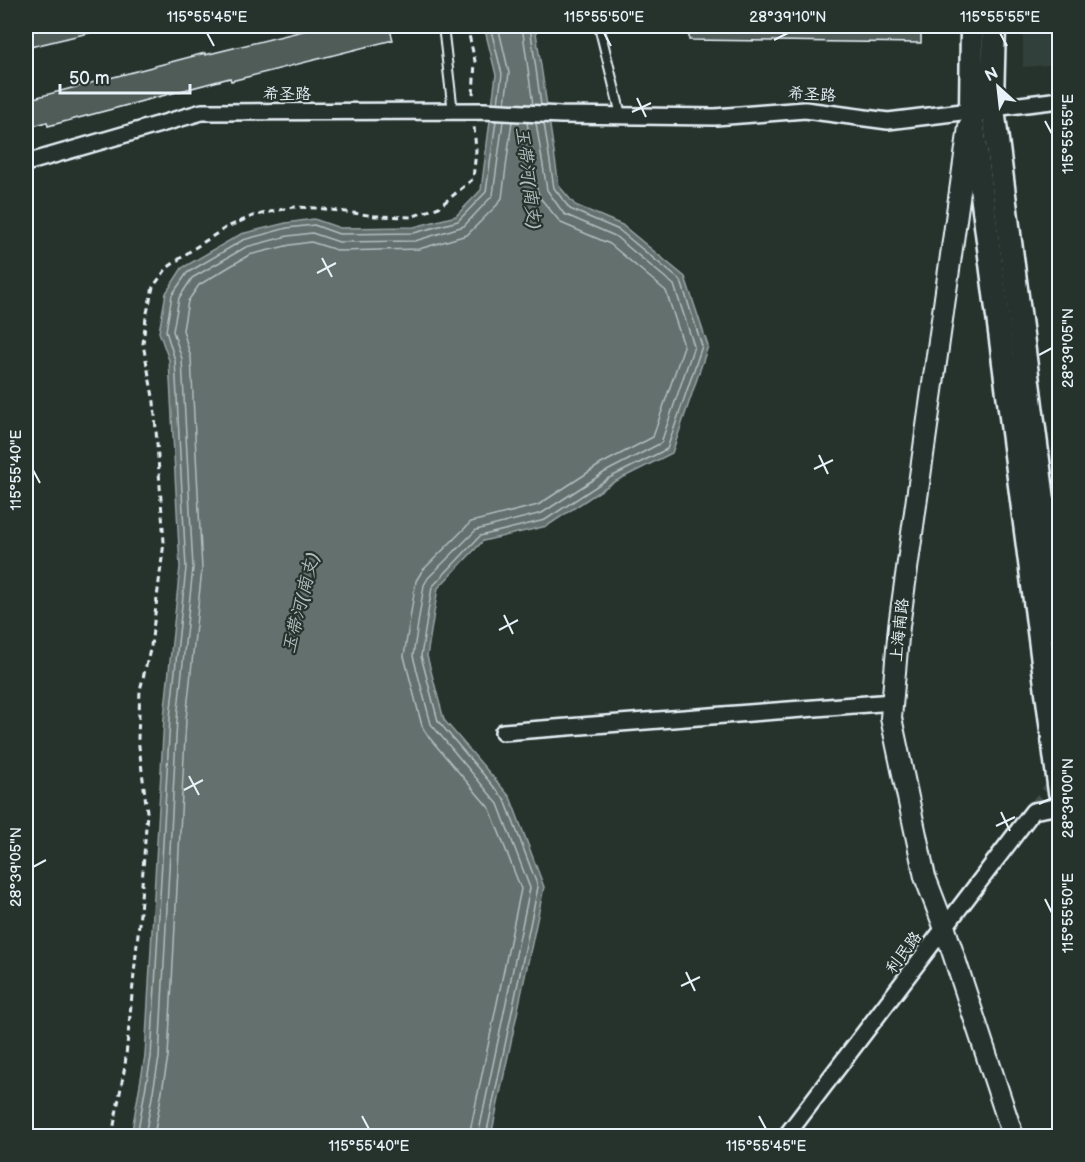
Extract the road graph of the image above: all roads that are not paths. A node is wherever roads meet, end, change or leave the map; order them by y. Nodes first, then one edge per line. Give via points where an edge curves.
1 (443, 26) edge
2 (599, 26) edge
3 (972, 26) edge
4 (994, 26) edge
5 (1059, 100) edge
6 (982, 109) junction
7 (453, 112) junction
8 (621, 115) junction
9 (26, 163) edge
10 (1059, 632) edge
11 (892, 702) junction
12 (503, 732) dead end
13 (1059, 792) edge
14 (1059, 806) edge
15 (945, 929) junction
16 (786, 1137) edge
17 (1013, 1137) edge

1 - 7 lane
2 - 8 lane
3 - 6 main road, 上海南路
4 - 6 main road, 上海南路
5 - 6 street, 希圣路
6 - 8 street, 希圣路 via 888,121 805,110 715,117
6 - 10 main road, 上海南路
6 - 11 street, 上海南路 via 899,626
6 - 13 main road, 上海南路
7 - 8 street, 希圣路
7 - 9 street, 希圣路 via 202,112
11 - 12 street
11 - 15 street, 上海南路 via 891,718 925,877
14 - 15 street, 利民路 via 1033,811
15 - 16 street, 利民路
15 - 17 street, 上海南路

